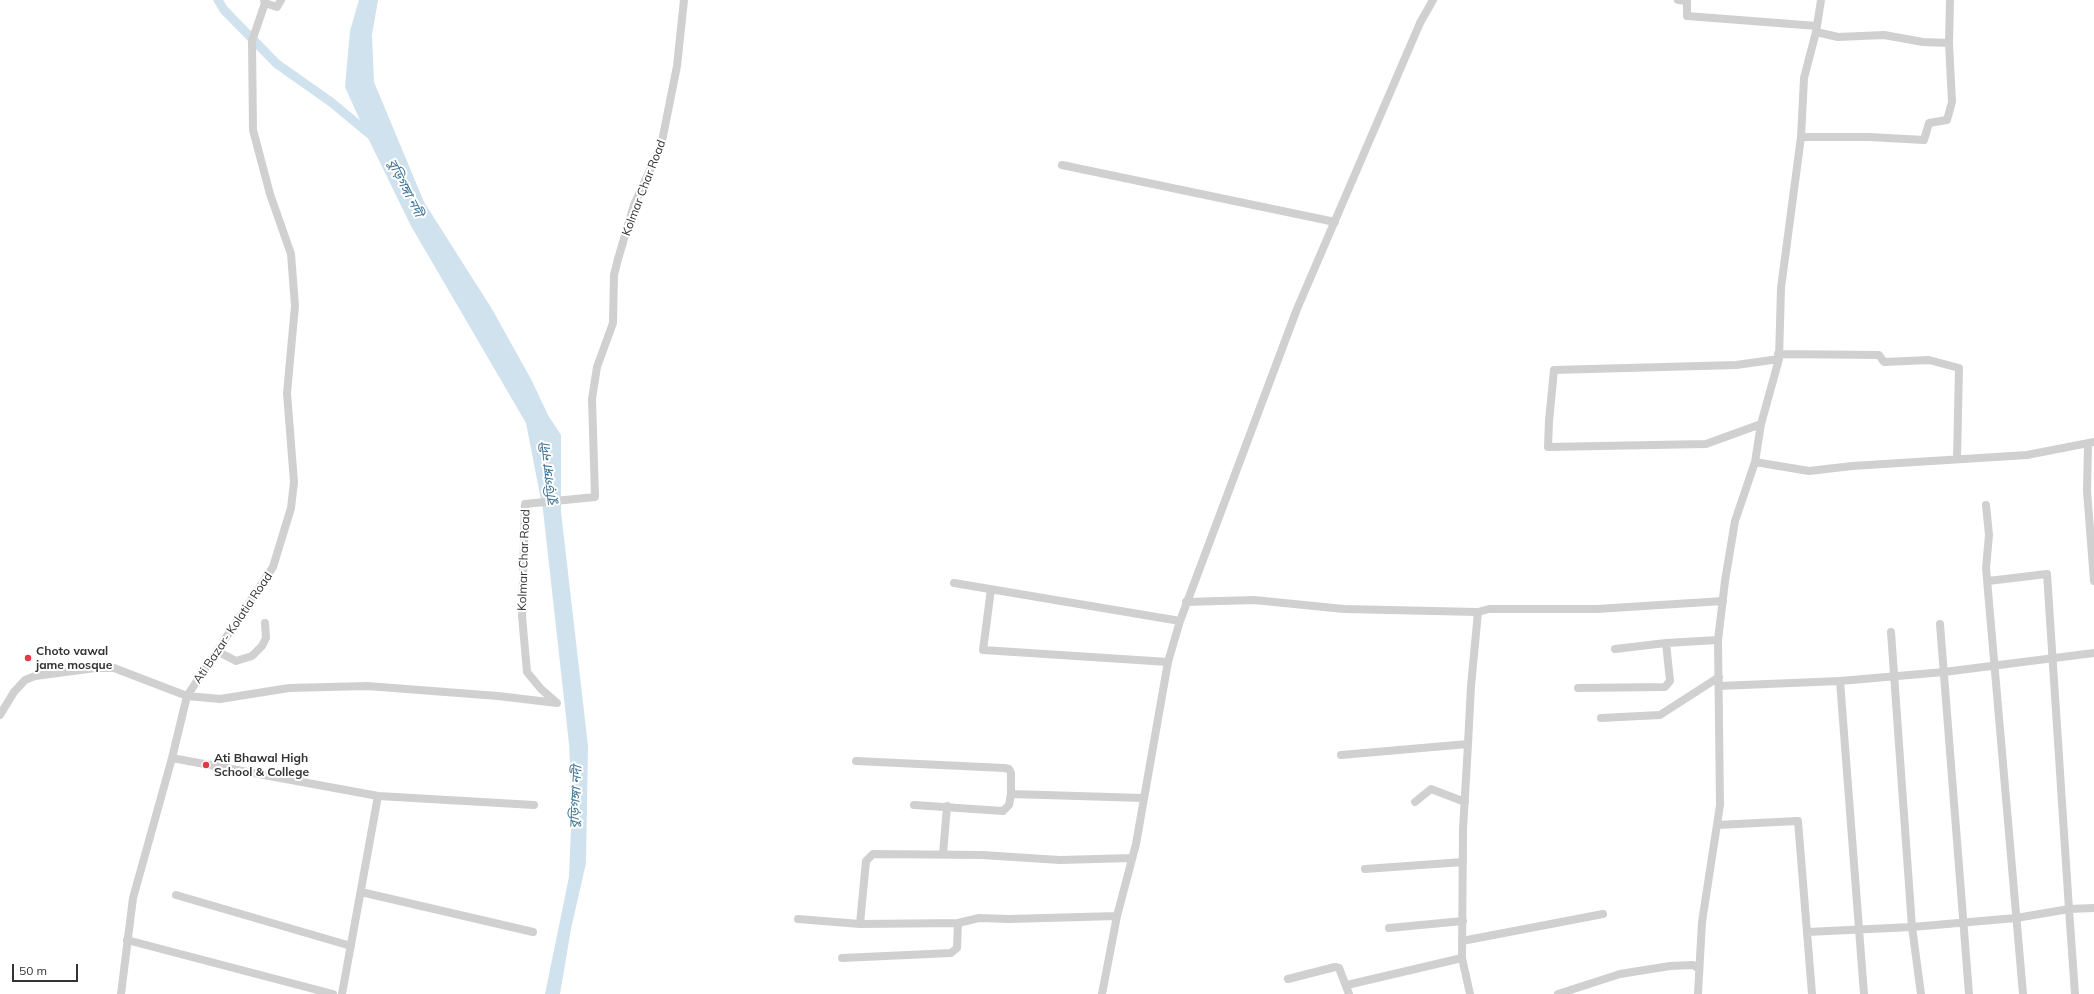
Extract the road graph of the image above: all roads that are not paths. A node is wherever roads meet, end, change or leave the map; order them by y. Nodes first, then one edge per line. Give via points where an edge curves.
1 (281, 0) edge
2 (684, 0) edge
3 (1433, 0) edge
4 (1678, 0) edge
5 (1821, 0) edge
6 (1950, 0) edge
7 (264, 2) edge
8 (1817, 29) junction
9 (1950, 43) junction
10 (1802, 137) junction
11 (1062, 165) dead end
12 (1335, 222) junction
13 (1778, 357) junction
14 (1761, 424) junction
15 (2091, 442) edge
16 (1957, 459) junction
17 (1755, 462) junction
18 (1986, 505) dead end
19 (2091, 527) edge
20 (1988, 581) junction
21 (2094, 581) edge
22 (954, 583) dead end
23 (991, 589) junction
24 (1723, 601) junction
25 (1186, 602) junction
26 (1478, 612) junction
27 (1180, 621) junction
28 (265, 623) dead end
29 (1940, 624) dead end
30 (1891, 632) dead end
31 (1718, 640) junction
32 (1666, 643) junction
33 (1615, 649) dead end
34 (217, 651) junction
35 (2094, 653) edge
36 (2052, 657) junction
37 (1168, 662) junction
38 (1994, 665) junction
39 (1944, 672) junction
40 (1894, 676) junction
41 (1720, 677) junction
42 (1840, 680) junction
43 (1720, 686) junction
44 (1578, 688) dead end
45 (187, 696) junction
46 (0, 715) edge
47 (1600, 718) dead end
48 (1468, 744) junction
49 (1340, 755) dead end
50 (172, 758) junction
51 (856, 761) dead end
52 (1012, 794) junction
53 (378, 796) junction
54 (1143, 798) junction
55 (1415, 802) dead end
56 (1465, 802) junction
57 (534, 805) dead end
58 (914, 805) dead end
59 (947, 806) junction
60 (1716, 825) junction
61 (943, 854) junction
62 (1132, 858) junction
63 (1463, 862) junction
64 (1365, 869) dead end
65 (360, 892) junction
66 (176, 895) dead end
67 (2094, 908) edge
68 (2069, 909) junction
69 (1603, 914) dead end
70 (1117, 916) junction
71 (2016, 918) junction
72 (798, 919) dead end
73 (1462, 922) junction
74 (1963, 922) junction
75 (958, 923) junction
76 (860, 924) junction
77 (1912, 927) junction
78 (1389, 928) dead end
79 (1858, 929) junction
80 (533, 932) dead end
81 (1807, 932) junction
82 (127, 940) junction
83 (1462, 942) junction
84 (351, 946) junction
85 (842, 958) dead end
86 (1462, 958) junction
87 (1699, 969) junction
88 (1288, 979) dead end
89 (1346, 985) junction
90 (121, 994) edge
91 (333, 994) edge
92 (342, 994) edge
93 (1102, 994) edge
94 (1349, 994) edge
95 (1470, 994) edge
96 (1558, 994) edge
97 (1698, 994) edge
98 (1812, 994) edge
99 (1864, 994) edge
100 (1921, 994) edge
101 (1969, 994) edge
102 (2023, 994) edge
103 (2075, 994) edge

1 - 7 street via 277,7
2 - 45 street, Kolmar Char Road via 677,66 661,146 634,205 618,259 614,275 613,323 596,367 592,400 596,496 525,504 522,616 527,672 557,703 367,686 289,688 220,699
3 - 12 street via 1420,24
4 - 8 street via 1687,1 1687,16
5 - 8 street
6 - 9 street
7 - 34 street, Ati Bazar- Kolatia Road via 252,40 253,130 270,194 291,254 295,306 287,393 294,482 292,508 273,567
8 - 9 street via 1838,37 1884,35 1923,42
8 - 10 street via 1804,78
9 - 10 street via 1952,102 1949,114 1947,120 1929,123 1924,140
10 - 13 street via 1781,288
11 - 12 street
12 - 25 street via 1297,309
13 - 14 street
13 - 14 street via 1736,365 1554,370 1548,447 1706,444
13 - 16 street via 1879,354 1884,362 1929,360 1959,368
14 - 17 street
15 - 16 street via 2027,455
15 - 19 street via 2087,491
16 - 17 street via 1809,471
17 - 24 street via 1735,521
18 - 20 street via 1989,535 1986,568
19 - 21 street
20 - 36 street via 2047,574
20 - 38 street
22 - 23 street
23 - 27 street
23 - 37 street via 983,650
24 - 26 street via 1597,609 1489,609
24 - 31 street
25 - 26 street via 1254,600 1344,609
25 - 27 street
26 - 48 street
27 - 37 street
28 - 34 street via 266,638 252,656 236,661
29 - 39 street
30 - 40 street
31 - 32 street
31 - 41 street
32 - 33 street
32 - 44 street via 1670,681 1665,687
34 - 45 street, Ati Bazar- Kolatia Road
35 - 36 street
36 - 38 street
36 - 68 street
37 - 54 street
38 - 39 street
38 - 71 street
39 - 40 street
39 - 74 street
40 - 42 street
40 - 77 street
41 - 43 street
41 - 47 street via 1660,715
42 - 43 street
42 - 79 street
43 - 60 street via 1720,805
45 - 46 street via 114,668 96,668 35,676 25,680
45 - 50 street, Ati Bazar- Kolatia Road
48 - 49 street
48 - 56 street
50 - 53 street
50 - 82 street, Ati Bazar- Kolatia Road via 133,898
51 - 52 street via 1004,768 1011,773
52 - 54 street
52 - 59 street via 1009,805 1003,811
53 - 57 street
53 - 65 street
54 - 62 street
55 - 56 street via 1431,788
56 - 63 street
58 - 59 street
59 - 61 street
60 - 81 street via 1798,821
60 - 87 street via 1702,922
61 - 62 street via 1060,860
61 - 76 street via 870,855 866,861
62 - 70 street
63 - 64 street
63 - 73 street
65 - 80 street
65 - 84 street
66 - 84 street
67 - 68 street
68 - 71 street
68 - 103 street
69 - 83 street
70 - 75 street via 1009,920 979,918
70 - 93 street
71 - 74 street
71 - 102 street
72 - 76 street
73 - 78 street
73 - 83 street
74 - 77 street
74 - 101 street
75 - 76 street
75 - 85 street via 957,948 951,953
77 - 79 street
77 - 100 street
79 - 81 street
79 - 99 street
81 - 98 street
82 - 90 street, Ati Bazar- Kolatia Road
82 - 91 street
83 - 86 street
84 - 92 street
86 - 89 street
86 - 95 street
87 - 96 street via 1694,965 1670,966 1620,974
87 - 97 street
88 - 89 street via 1335,967 1339,968
89 - 94 street

